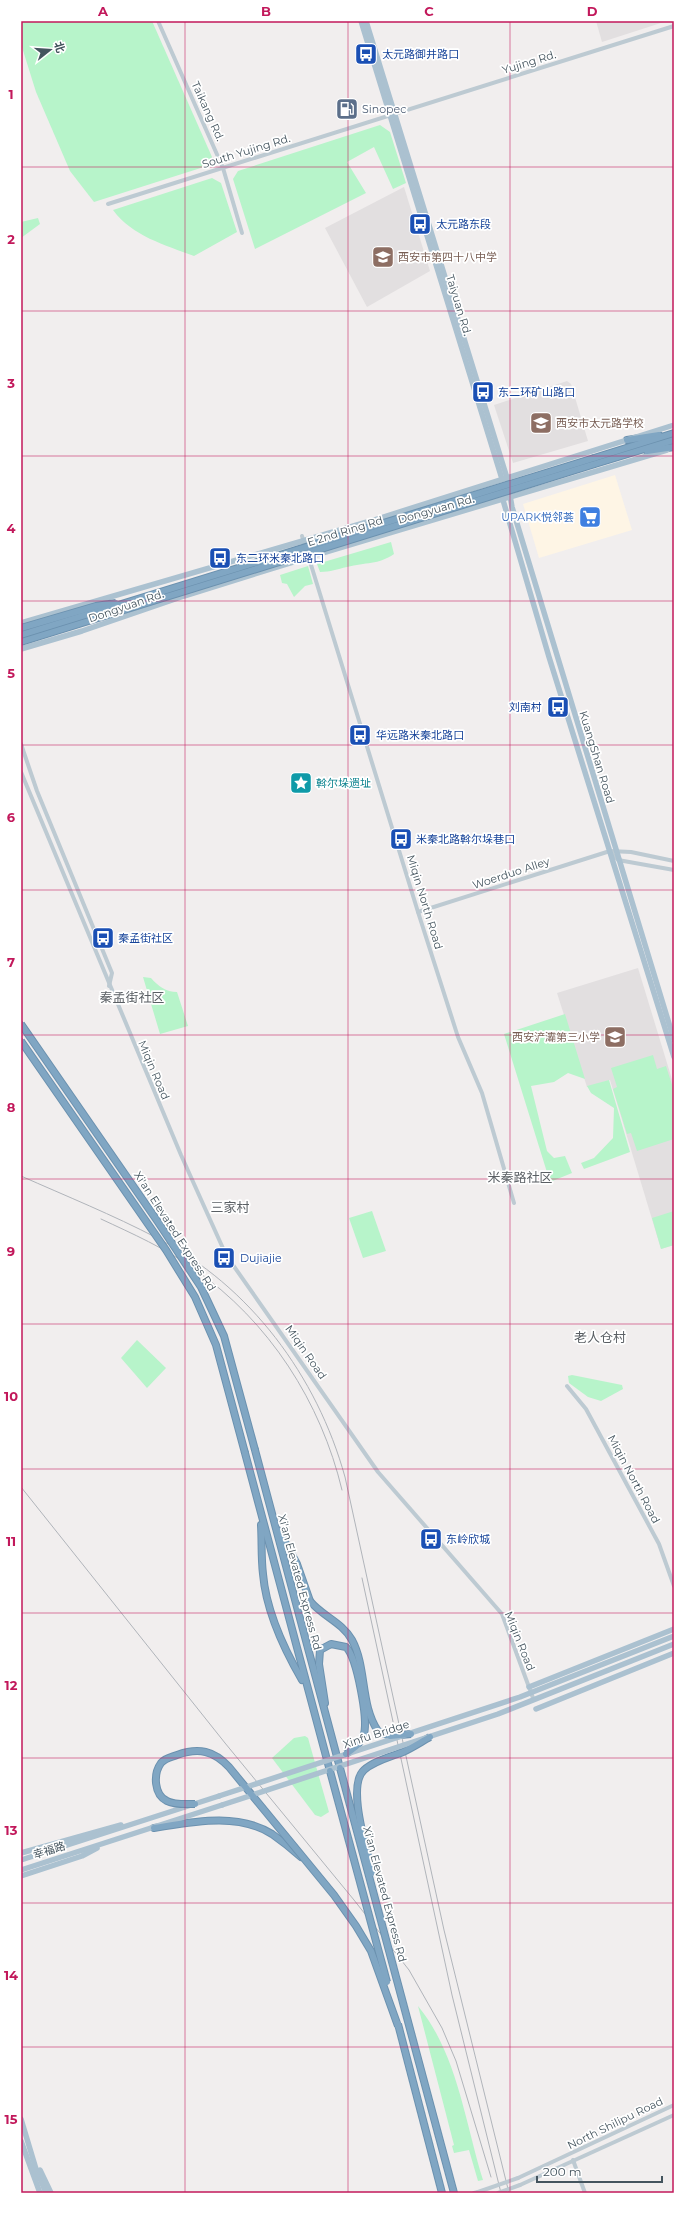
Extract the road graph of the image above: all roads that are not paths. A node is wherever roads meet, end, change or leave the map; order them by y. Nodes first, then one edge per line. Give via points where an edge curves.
1 (158, 21) edge
2 (361, 21) edge
3 (366, 21) edge
4 (674, 26) edge
5 (392, 115) junction
6 (223, 168) junction
7 (108, 204) dead end
8 (242, 232) dead end
9 (674, 424) edge
10 (674, 433) edge
11 (627, 440) junction
12 (674, 440) edge
13 (674, 448) edge
14 (630, 453) junction
15 (594, 461) junction
16 (505, 479) junction
17 (509, 498) junction
18 (503, 500) junction
19 (303, 539) junction
20 (309, 557) junction
21 (139, 602) junction
22 (21, 623) edge
23 (21, 628) edge
24 (21, 635) edge
25 (21, 642) edge
26 (21, 645) edge
27 (21, 649) edge
28 (21, 744) edge
29 (21, 772) edge
30 (613, 851) junction
31 (618, 860) junction
32 (674, 861) edge
33 (674, 870) edge
34 (418, 912) junction
35 (100, 943) junction
36 (92, 946) junction
37 (109, 986) junction
38 (21, 1024) edge
39 (674, 1040) edge
40 (21, 1041) edge
41 (674, 1057) edge
42 (514, 1203) dead end
43 (567, 1386) dead end
44 (260, 1509) junction
45 (275, 1525) junction
46 (674, 1586) edge
47 (674, 1629) edge
48 (674, 1636) edge
49 (674, 1644) edge
50 (674, 1653) edge
51 (528, 1686) junction
52 (307, 1688) junction
53 (533, 1698) dead end
54 (536, 1709) dead end
55 (412, 1734) junction
56 (430, 1737) junction
57 (332, 1740) junction
58 (346, 1754) junction
59 (194, 1804) junction
60 (143, 1820) junction
61 (154, 1828) junction
62 (80, 1842) joint
63 (21, 1853) edge
64 (82, 1853) junction
65 (21, 1860) edge
66 (309, 1864) junction
67 (21, 1870) edge
68 (21, 1876) edge
69 (384, 1932) junction
70 (398, 2026) junction
71 (674, 2105) edge
72 (674, 2115) edge
73 (21, 2119) edge
74 (21, 2141) edge
75 (21, 2146) edge
76 (29, 2146) junction
77 (573, 2160) junction
78 (476, 2192) edge
79 (37, 2193) edge
80 (40, 2193) edge
81 (46, 2193) edge
82 (51, 2193) edge
83 (442, 2193) edge
84 (454, 2193) edge
85 (498, 2193) edge
86 (585, 2193) edge

1 - 6 street, Taikang Rd.
2 - 5 main road, Taiyuan Rd.
3 - 5 main road, Taiyuan Rd.
4 - 5 street, Yujing Rd.
5 - 6 street, South Yujing Rd.
5 - 16 main road, Taiyuan Rd.
6 - 7 street, South Yujing Rd.
6 - 8 street, Taikang Rd.
9 - 11 main road, Dongyuan Rd.
10 - 11 highway
10 - 15 highway, E 2nd Ring Rd
11 - 16 main road, Dongyuan Rd.
12 - 14 highway, E 2nd Ring Rd
13 - 14 highway
13 - 17 main road, Dongyuan Rd.
14 - 15 highway, E 2nd Ring Rd
15 - 21 highway, E 2nd Ring Rd, bridge
16 - 17 main road, KuangShan Road
16 - 18 street
16 - 19 main road, Dongyuan Rd.
17 - 18 main road, Dongyuan Rd.
17 - 30 main road, KuangShan Road
18 - 20 main road, Dongyuan Rd.
18 - 30 main road, KuangShan Road via 551,664
19 - 20 street, Miqin North Road
19 - 22 main road, Dongyuan Rd.
20 - 27 main road, Dongyuan Rd.
20 - 34 street, Miqin North Road
21 - 23 highway, bridge via 96,606
21 - 24 highway, E 2nd Ring Rd, bridge
21 - 25 highway, E 2nd Ring Rd, bridge
21 - 26 highway, bridge via 91,624
28 - 35 street, Miqin Road via 37,791
29 - 36 street, Miqin Road
30 - 31 main road, KuangShan Road
30 - 32 street
30 - 34 street, Woerduo Alley
30 - 41 main road, KuangShan Road
31 - 33 street
31 - 39 main road, KuangShan Road
34 - 42 street, Miqin North Road via 458,1036 482,1093
35 - 36 street
35 - 37 street, Miqin Road via 112,973
36 - 37 street, Miqin Road
37 - 51 street, Miqin Road via 181,1155 228,1257 378,1472 502,1614
38 - 45 highway, Xi'an Elevated Express Rd, bridge via 172,1242 200,1287 224,1336
40 - 44 highway, Xi'an Elevated Express Rd, bridge via 166,1250 195,1297 216,1345
43 - 46 street, Miqin North Road via 586,1410 655,1537
44 - 52 highway, Xi'an Elevated Express Rd
44 - 52 highway via 263,1575 278,1635
45 - 55 highway, bridge via 297,1564 310,1601 339,1624 352,1641 370,1711 378,1731 390,1736
45 - 57 highway, Xi'an Elevated Express Rd
47 - 51 main road
48 - 55 main road, Xinfu Bridge, bridge via 520,1697
49 - 56 main road, Xinfu Bridge, bridge via 522,1705
50 - 54 main road
51 - 53 street, Miqin Road
52 - 70 highway, Xi'an Elevated Express Rd, bridge
55 - 58 main road, Xinfu Bridge, bridge
56 - 61 main road, Xinfu Bridge, bridge
56 - 69 highway, bridge via 367,1768 361,1773 356,1788 358,1809
57 - 58 highway, bridge via 319,1664 320,1650 331,1644 346,1647 352,1658 365,1722 362,1739
57 - 69 highway, Xi'an Elevated Express Rd, bridge
58 - 59 main road, Xinfu Bridge, bridge
59 - 60 main road, Xinfu Bridge, bridge
59 - 66 highway, bridge via 172,1803 163,1798 156,1785 159,1767 164,1760 183,1753 196,1750 210,1752 230,1767
60 - 62 main road, Xinfu Bridge
60 - 63 main road via 113,1826
61 - 64 main road, Xinfu Bridge
61 - 66 highway, bridge via 212,1820 239,1822 271,1833
62 - 65 main road, 幸福路
64 - 67 main road, 幸福路
64 - 68 main road
66 - 70 highway, bridge via 362,1934 379,1971
69 - 84 highway, Xi'an Elevated Express Rd, bridge
70 - 83 highway, Xi'an Elevated Express Rd, bridge
71 - 78 street, North Shilipu Road, bridge via 518,2178
72 - 77 street, North Shilipu Road
73 - 76 main road
74 - 80 main road
75 - 79 main road
76 - 81 main road
76 - 82 main road
77 - 85 street, North Shilipu Road, bridge
77 - 86 street

